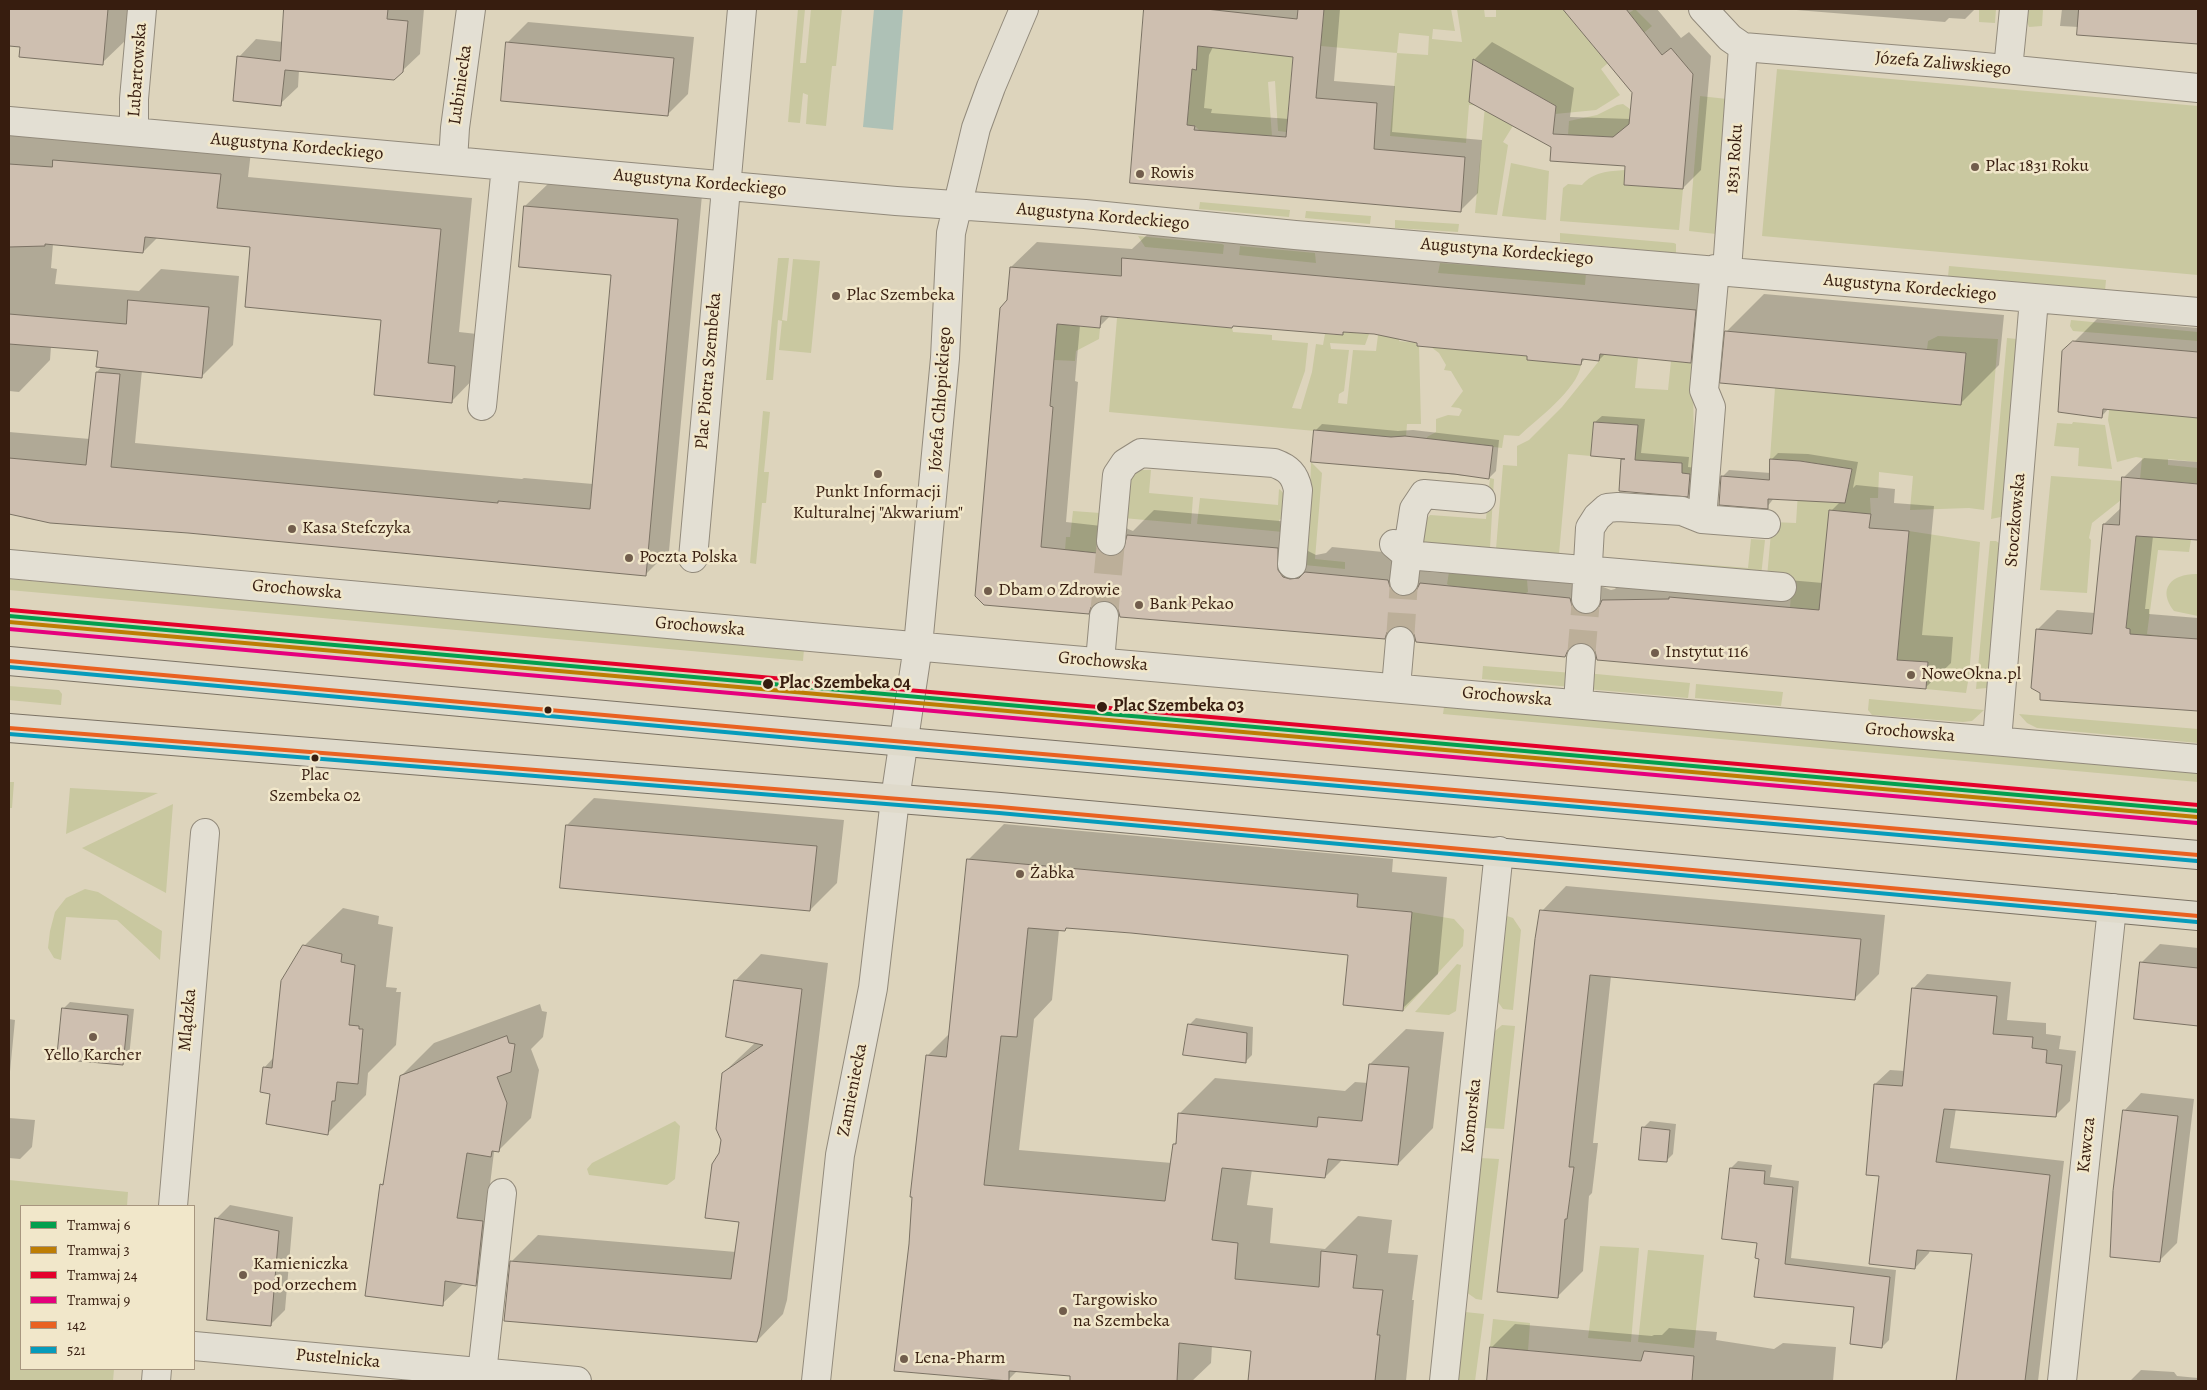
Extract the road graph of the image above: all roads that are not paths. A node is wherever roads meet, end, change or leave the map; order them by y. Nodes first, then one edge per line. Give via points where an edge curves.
1 (142, 9) edge
2 (471, 9) edge
3 (742, 9) edge
4 (1024, 9) edge
5 (1703, 9) edge
6 (2014, 9) edge
7 (1743, 47) junction
8 (2008, 69) junction
9 (2198, 88) edge
10 (9, 121) edge
11 (134, 132) junction
12 (453, 161) junction
13 (506, 166) junction
14 (726, 184) junction
15 (957, 205) junction
16 (1721, 270) junction
17 (2034, 299) junction
18 (2198, 312) edge
19 (482, 406) dead end
20 (1481, 499) dead end
21 (1702, 519) junction
22 (1766, 524) dead end
23 (1111, 541) tunnel mouth
24 (692, 558) dead end
25 (9, 564) edge
26 (1292, 564) dead end
27 (1588, 569) junction
28 (1782, 587) dead end
29 (1586, 599) tunnel mouth
30 (1104, 616) tunnel mouth
31 (1400, 641) tunnel mouth
32 (918, 646) junction
33 (1581, 658) tunnel mouth
34 (9, 661) edge
35 (1100, 661) junction
36 (1396, 687) junction
37 (1578, 703) junction
38 (9, 728) edge
39 (1997, 740) junction
40 (904, 741) junction
41 (2198, 759) edge
42 (895, 799) junction
43 (205, 833) dead end
44 (1499, 851) junction
45 (2198, 855) edge
46 (2112, 908) junction
47 (2198, 916) edge
48 (502, 1193) dead end
49 (173, 1205) edge
50 (195, 1346) edge
51 (482, 1373) junction
52 (577, 1381) edge
53 (816, 1381) edge
54 (1444, 1381) edge
55 (2062, 1381) edge

1 - 11 street, Lubartowska
2 - 12 street, Lubiniecka via 454,128
3 - 14 street, Plac Piotra Szembeka
4 - 15 street, Józefa Chłopickiego via 976,128
5 - 7 street
6 - 8 street
7 - 8 street, Józefa Zaliwskiego
7 - 16 street, 1831 Roku
8 - 9 street, Józefa Zaliwskiego
10 - 11 street, Augustyna Kordeckiego
11 - 12 street, Augustyna Kordeckiego
12 - 13 street, Augustyna Kordeckiego
13 - 14 street, Augustyna Kordeckiego
13 - 19 street
14 - 15 street, Augustyna Kordeckiego
14 - 24 street, Plac Piotra Szembeka
15 - 16 street, Augustyna Kordeckiego
15 - 32 street, Józefa Chłopickiego via 951,233 945,358
16 - 17 street, Augustyna Kordeckiego
16 - 21 street, 1831 Roku via 1704,390 1711,407
17 - 18 street, Augustyna Kordeckiego
17 - 39 street, Stoczkowska
20 - 27 street via 1424,494 1414,509 1401,560
21 - 22 street
21 - 27 street via 1682,511 1607,508 1590,528
23 - 26 street via 1116,475 1125,463 1141,453 1274,463 1287,468 1296,479 1298,490
25 - 32 street, Grochowska
27 - 28 street
27 - 29 street
30 - 35 street
31 - 36 street
32 - 35 street, Grochowska
32 - 40 street, Józefa Chłopickiego
33 - 37 street
34 - 40 main road
35 - 36 street, Grochowska
36 - 37 street, Grochowska
37 - 39 street, Grochowska
38 - 42 main road
39 - 41 street, Grochowska
40 - 42 street, Józefa Chłopickiego
40 - 45 main road
42 - 44 main road
42 - 53 street, Zamieniecka via 873,988 840,1155
43 - 49 street, Mlądzka
44 - 46 main road
44 - 54 street, Komorska
46 - 47 main road
46 - 55 street, Kawcza
48 - 51 street
50 - 51 street, Pustelnicka
51 - 52 street, Pustelnicka

